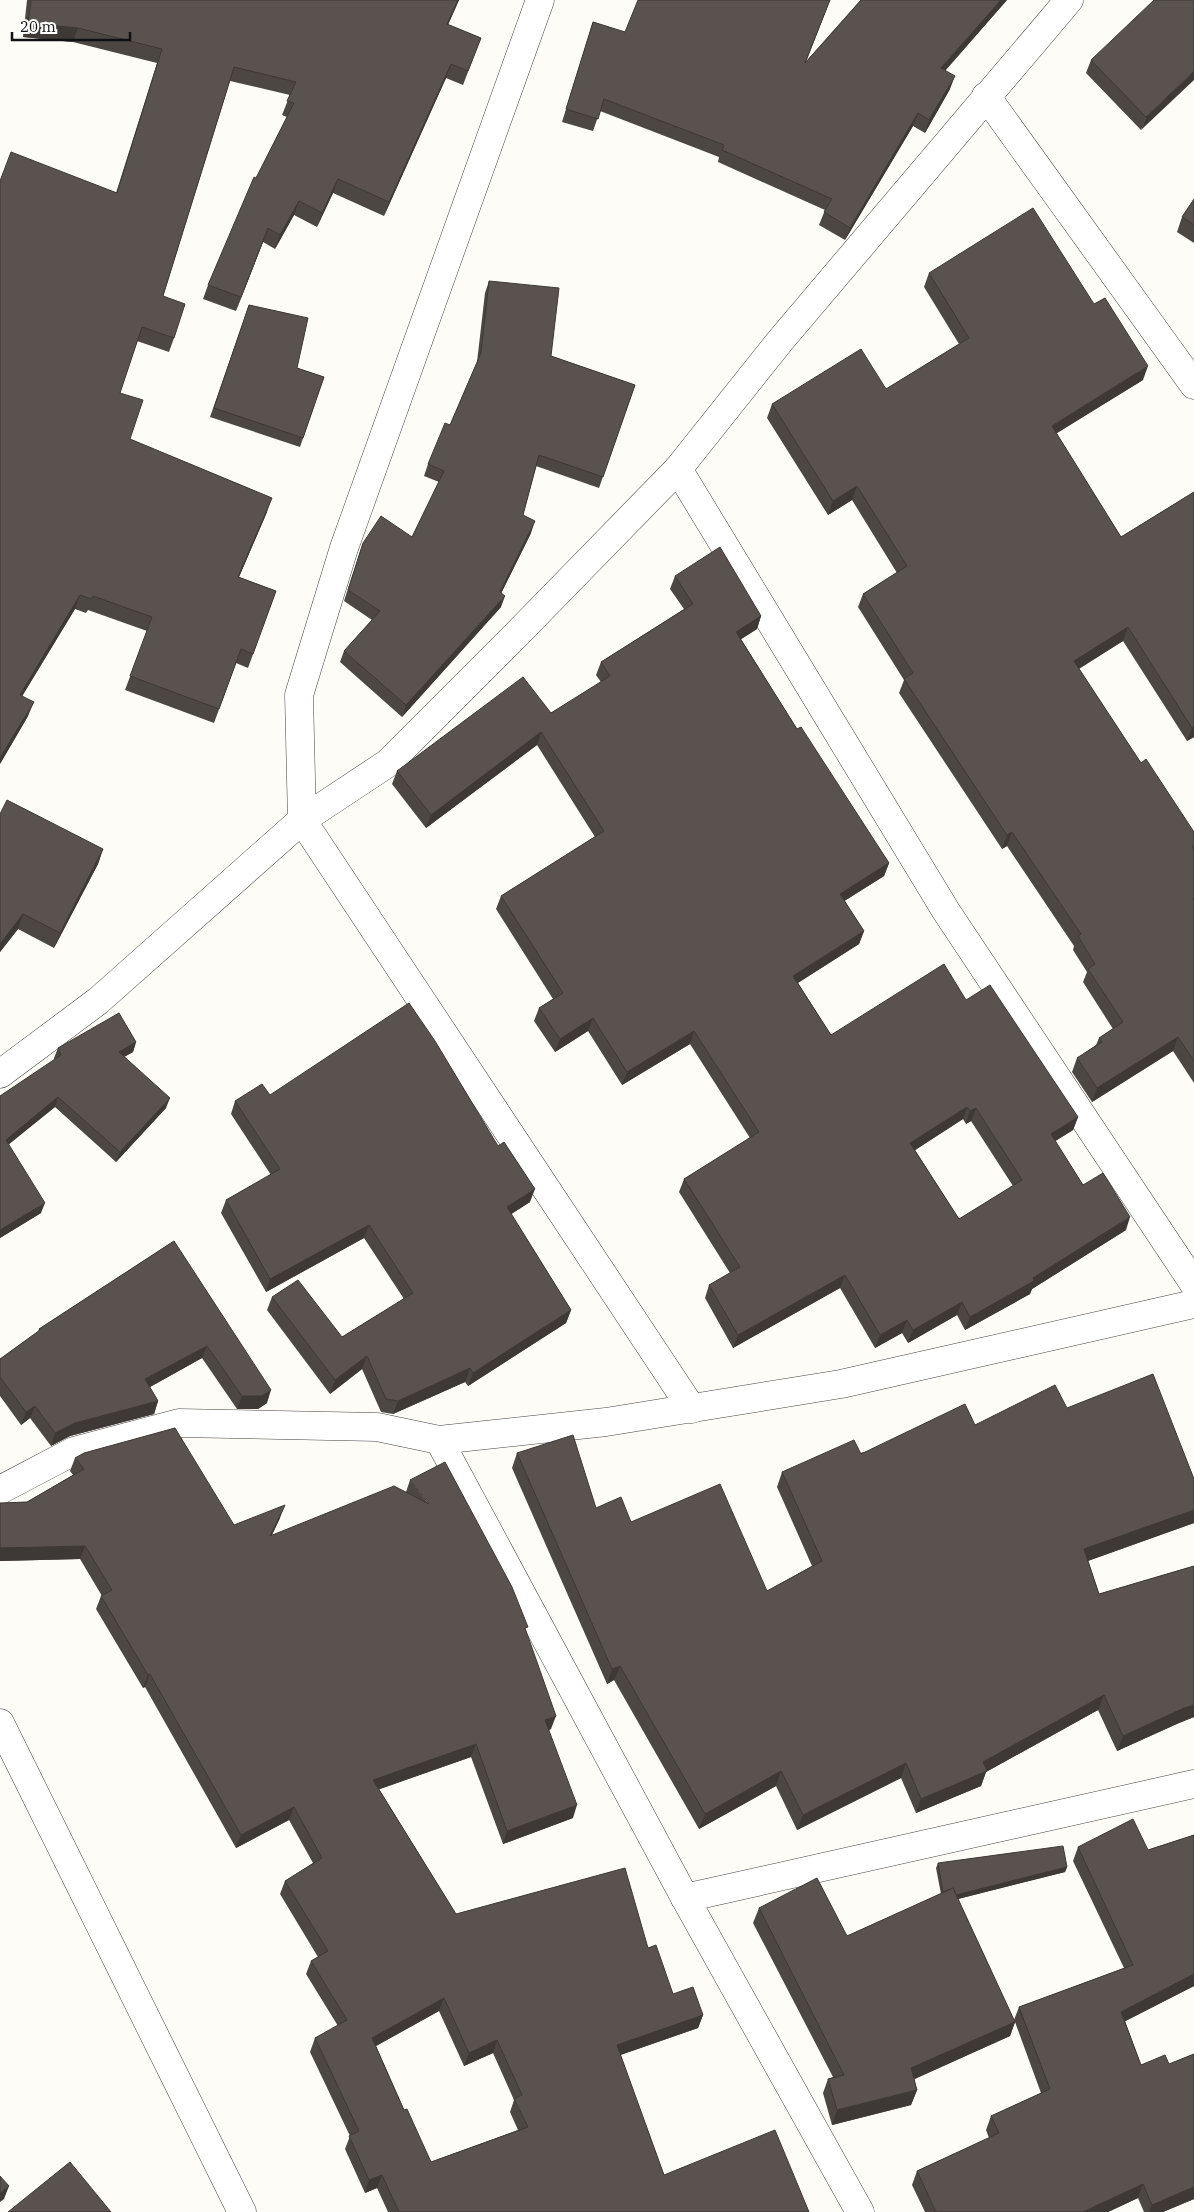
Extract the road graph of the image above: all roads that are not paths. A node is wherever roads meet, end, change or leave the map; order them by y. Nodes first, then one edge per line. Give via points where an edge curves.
1 (540, 0) edge
2 (1069, 0) edge
3 (986, 96) junction
4 (1194, 385) edge
5 (678, 470) junction
6 (302, 820) junction
7 (0, 1074) edge
8 (1194, 1284) edge
9 (1194, 1304) edge
10 (692, 1409) junction
11 (439, 1440) junction
12 (0, 1490) edge
13 (0, 1723) edge
14 (1194, 1784) edge
15 (684, 1898) junction
16 (242, 2212) edge
17 (860, 2212) edge

1 - 6 street via 344,548 299,696
2 - 3 street
3 - 4 street
3 - 5 street via 780,340
5 - 6 street via 388,763
5 - 8 street via 946,911
6 - 7 street via 98,1001
6 - 10 street
9 - 10 street via 841,1384
10 - 11 street
11 - 12 street via 377,1427 179,1423 74,1451
11 - 15 street
13 - 16 street
14 - 15 street
15 - 17 street

